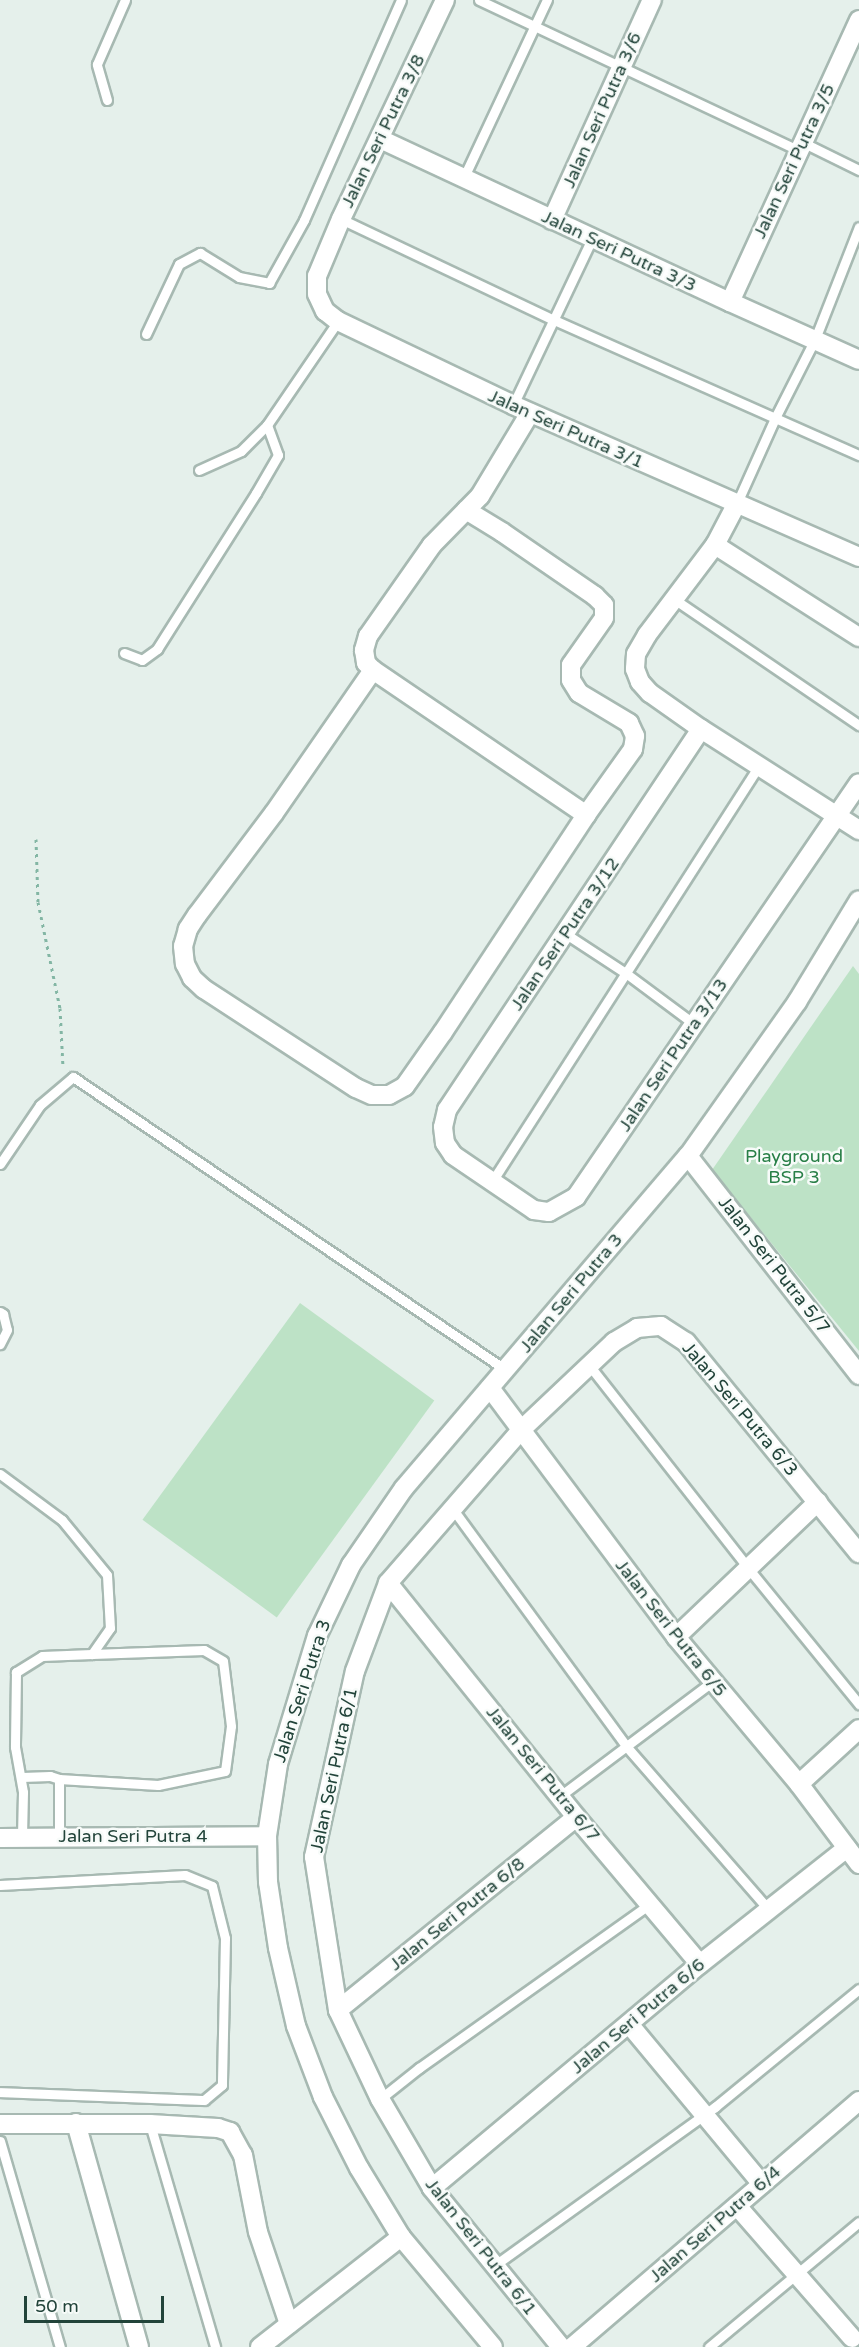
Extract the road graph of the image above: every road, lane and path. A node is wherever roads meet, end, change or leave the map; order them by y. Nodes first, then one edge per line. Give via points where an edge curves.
1 (125, 0) edge
2 (401, 0) edge
3 (445, 0) edge
4 (479, 0) edge
5 (547, 0) edge
6 (652, 0) edge
7 (859, 20) edge
8 (535, 27) junction
9 (620, 67) junction
10 (107, 100) dead end
11 (380, 139) junction
12 (800, 146) junction
13 (859, 170) edge
14 (463, 179) junction
15 (341, 219) junction
16 (552, 220) junction
17 (859, 227) edge
18 (592, 239) junction
19 (323, 263) joint
20 (730, 302) junction
21 (338, 321) junction
22 (554, 321) junction
23 (146, 334) dead end
24 (815, 339) junction
25 (859, 360) edge
26 (522, 409) junction
27 (776, 416) junction
28 (267, 425) junction
29 (859, 455) edge
30 (199, 470) dead end
31 (736, 505) junction
32 (466, 510) junction
33 (715, 545) junction
34 (859, 557) edge
35 (674, 599) junction
36 (859, 637) edge
37 (124, 653) dead end
38 (373, 670) junction
39 (859, 725) edge
40 (701, 729) junction
41 (759, 766) junction
42 (859, 783) edge
43 (586, 815) junction
44 (836, 815) junction
45 (859, 830) edge
46 (36, 839) dead end
47 (859, 900) edge
48 (566, 934) junction
49 (627, 974) junction
50 (694, 1024) junction
51 (64, 1084) junction
52 (445, 1143) joint
53 (688, 1156) junction
54 (0, 1164) edge
55 (491, 1183) junction
56 (0, 1312) edge
57 (0, 1344) edge
58 (589, 1365) junction
59 (506, 1370) junction
60 (859, 1375) edge
61 (490, 1388) junction
62 (521, 1430) junction
63 (0, 1474) edge
64 (818, 1502) junction
65 (452, 1508) junction
66 (859, 1553) edge
67 (748, 1568) junction
68 (388, 1582) junction
69 (676, 1637) junction
70 (92, 1654) junction
71 (712, 1682) junction
72 (859, 1704) edge
73 (859, 1729) edge
74 (626, 1746) junction
75 (22, 1777) junction
76 (59, 1779) junction
77 (799, 1784) junction
78 (560, 1796) junction
79 (576, 1817) junction
80 (59, 1836) junction
81 (267, 1836) junction
82 (22, 1837) junction
83 (0, 1838) edge
84 (847, 1848) junction
85 (859, 1864) edge
86 (0, 1885) edge
87 (651, 1903) junction
88 (770, 1911) junction
89 (700, 1964) junction
90 (859, 1989) edge
91 (338, 2010) junction
92 (629, 2024) junction
93 (0, 2092) edge
94 (380, 2099) junction
95 (859, 2101) edge
96 (706, 2114) junction
97 (76, 2123) junction
98 (0, 2124) edge
99 (150, 2124) junction
100 (0, 2141) edge
101 (762, 2184) junction
102 (432, 2188) junction
103 (737, 2206) junction
104 (859, 2222) edge
105 (401, 2237) junction
106 (495, 2265) junction
107 (796, 2275) junction
108 (289, 2324) junction
109 (479, 2339) edge
110 (851, 2339) edge
111 (60, 2347) edge
112 (139, 2347) edge
113 (215, 2347) edge
114 (260, 2347) edge
115 (493, 2347) edge
116 (561, 2347) edge
117 (572, 2347) edge
118 (709, 2347) edge

1 - 10 lane via 96,64
2 - 23 lane via 304,220 269,282 239,277 200,253 179,264
3 - 11 street, Jalan Seri Putra 3/8
4 - 8 lane
5 - 8 lane
6 - 9 street, Jalan Seri Putra 3/6
7 - 12 street, Jalan Seri Putra 3/5
8 - 9 lane
8 - 14 lane
9 - 12 lane
9 - 16 street, Jalan Seri Putra 3/6
11 - 14 street, Jalan Seri Putra 3/3
11 - 15 street, Jalan Seri Putra 3/8
12 - 13 lane
12 - 20 street, Jalan Seri Putra 3/5
14 - 16 street, Jalan Seri Putra 3/3
15 - 19 street, Jalan Seri Putra 3/8
15 - 22 lane
16 - 18 street, Jalan Seri Putra 3/3
17 - 24 lane
18 - 20 street, Jalan Seri Putra 3/3
18 - 22 lane
19 - 21 street, Jalan Seri Putra 3/1 via 317,276 317,294 325,311
20 - 24 street, Jalan Seri Putra 3/3
21 - 26 street, Jalan Seri Putra 3/1
21 - 28 lane
22 - 26 lane
22 - 27 lane
24 - 25 street, Jalan Seri Putra 3/3
24 - 27 lane
26 - 31 street, Jalan Seri Putra 3/1
26 - 32 street via 480,496
27 - 29 lane
27 - 31 lane
28 - 30 lane via 241,451
28 - 37 lane via 278,455 256,493 157,649 142,660
31 - 33 street
31 - 34 street, Jalan Seri Putra 3/1
32 - 38 street via 432,545 368,636 364,650 366,663
32 - 43 street via 604,605 604,618 571,665 571,680 579,693 629,723 635,736 633,749
33 - 35 street
33 - 36 street
35 - 39 lane
35 - 40 street via 636,654 635,669 650,693
38 - 43 street
38 - 43 street via 188,929 183,945 185,964 204,989 356,1088 372,1095 389,1095 405,1086
40 - 41 street
40 - 48 street, Jalan Seri Putra 3/12
41 - 44 street
41 - 49 lane
42 - 44 street, Jalan Seri Putra 3/13
44 - 45 street
44 - 50 street, Jalan Seri Putra 3/13
46 - 51 path via 38,902 60,1008
47 - 53 street, Jalan Seri Putra 3 via 797,1002
48 - 49 lane
48 - 52 street, Jalan Seri Putra 3/12 via 447,1110
49 - 50 lane
49 - 55 lane
50 - 55 street, Jalan Seri Putra 3/13 via 576,1197 549,1212 534,1210
51 - 54 lane via 40,1105
51 - 59 lane via 73,1077
52 - 55 street, Jalan Seri Putra 3/13 via 453,1155
53 - 59 street, Jalan Seri Putra 3
53 - 60 street, Jalan Seri Putra 5/7
56 - 57 lane via 7,1330
58 - 62 street, Jalan Seri Putra 6/3
58 - 64 street, Jalan Seri Putra 6/3 via 637,1328 661,1326 686,1342 704,1361
58 - 67 lane
59 - 61 street, Jalan Seri Putra 3
61 - 62 street, Jalan Seri Putra 6/5
61 - 81 street, Jalan Seri Putra 3 via 404,1488 351,1564 317,1636 295,1705 278,1764
62 - 65 street, Jalan Seri Putra 6/1
62 - 69 street, Jalan Seri Putra 6/5
63 - 70 lane via 62,1521 107,1575 110,1628
64 - 66 street, Jalan Seri Putra 6/3
64 - 67 street
65 - 68 street, Jalan Seri Putra 6/1
65 - 74 lane
67 - 69 street
67 - 72 lane
68 - 78 street, Jalan Seri Putra 6/7
68 - 91 street, Jalan Seri Putra 6/1 via 355,1671 314,1857
69 - 71 street, Jalan Seri Putra 6/5
70 - 75 lane via 42,1656 16,1672 15,1747
70 - 76 lane via 204,1650 223,1660 231,1726 225,1771 158,1785
71 - 74 lane
71 - 77 street, Jalan Seri Putra 6/5
73 - 77 street
74 - 78 lane
74 - 88 lane
75 - 76 lane
75 - 82 lane
76 - 80 lane
77 - 84 street, Jalan Seri Putra 6/5
78 - 79 street, Jalan Seri Putra 6/7
79 - 87 street, Jalan Seri Putra 6/7
79 - 91 street, Jalan Seri Putra 6/8
80 - 81 street, Jalan Seri Putra 4
80 - 82 street, Jalan Seri Putra 4
81 - 105 street, Jalan Seri Putra 3 via 268,1882 278,1948 296,2026 323,2097 359,2168
82 - 83 street, Jalan Seri Putra 4
84 - 85 street, Jalan Seri Putra 6/5
84 - 88 street, Jalan Seri Putra 6/6
86 - 93 lane via 185,1875 212,1886 225,1938 222,2085 204,2100
87 - 89 street, Jalan Seri Putra 6/7
87 - 94 lane
88 - 89 street, Jalan Seri Putra 6/6
89 - 92 street, Jalan Seri Putra 6/6
90 - 96 lane
91 - 94 street, Jalan Seri Putra 6/1
92 - 96 street
92 - 102 street, Jalan Seri Putra 6/6
94 - 102 street, Jalan Seri Putra 6/1
95 - 101 street, Jalan Seri Putra 6/4
96 - 101 street
96 - 106 lane
97 - 98 street
97 - 99 street
97 - 112 street
99 - 108 street via 230,2132 243,2155 258,2232
99 - 113 lane
100 - 111 lane
101 - 103 street, Jalan Seri Putra 6/4
102 - 106 street, Jalan Seri Putra 6/1
103 - 107 street
103 - 117 street, Jalan Seri Putra 6/4
104 - 107 lane
105 - 108 street
105 - 109 street, Jalan Seri Putra 3
106 - 116 street, Jalan Seri Putra 6/1
107 - 110 street
107 - 118 lane
108 - 114 street
109 - 115 street, Jalan Seri Putra 3

